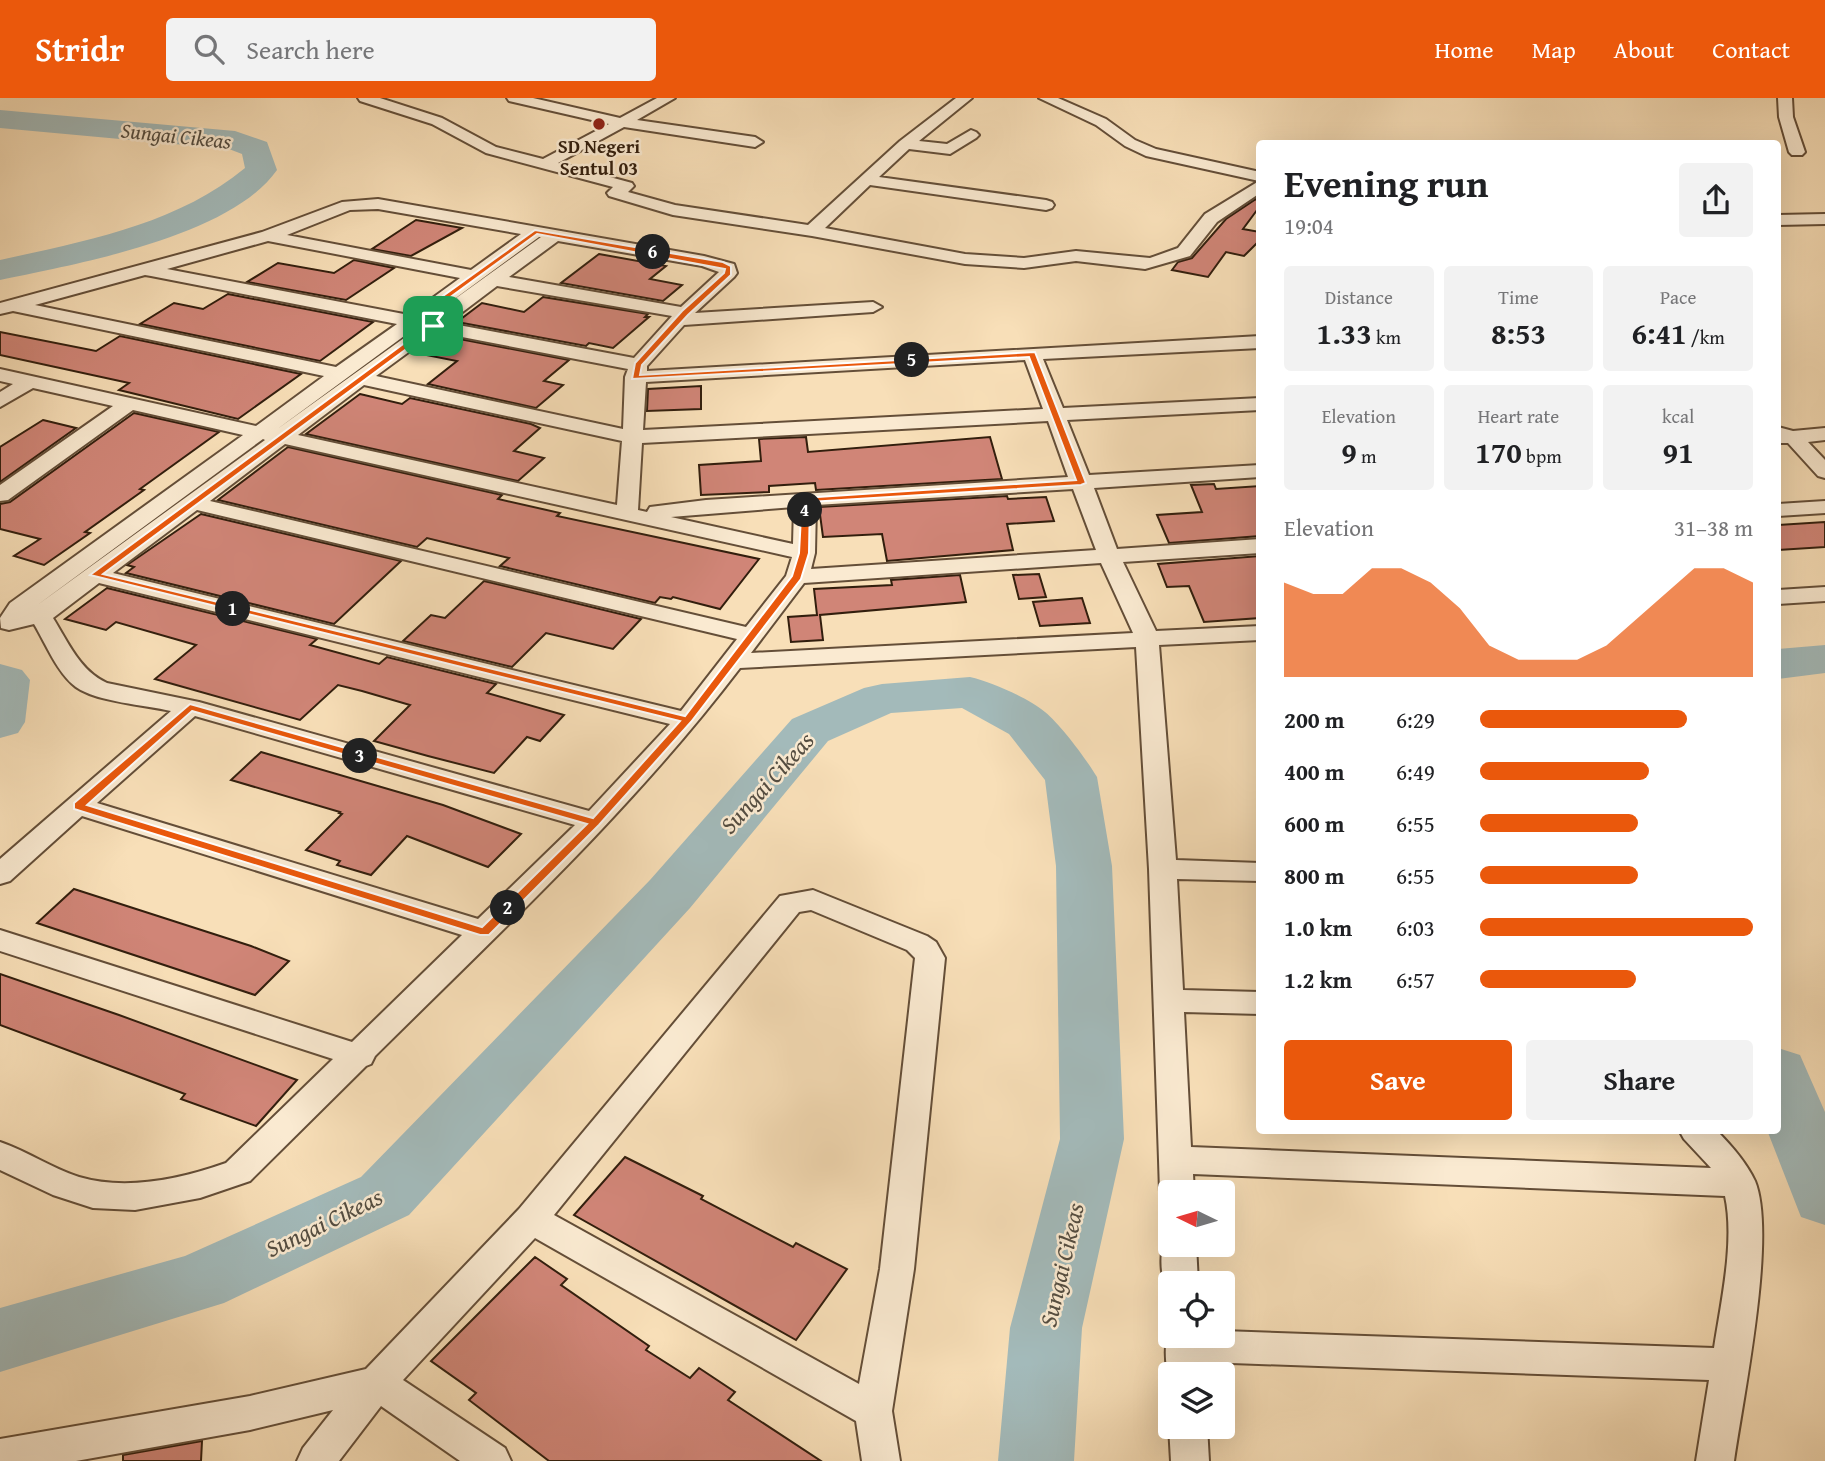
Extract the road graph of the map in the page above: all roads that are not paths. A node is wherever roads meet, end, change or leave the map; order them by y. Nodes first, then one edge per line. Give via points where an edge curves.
1 (364, 98) edge
2 (514, 98) edge
3 (668, 98) edge
4 (965, 98) edge
5 (1046, 98) edge
6 (1785, 98) edge
7 (625, 123) junction
8 (971, 135) dead end
9 (755, 142) dead end
10 (905, 144) junction
11 (1797, 152) dead end
12 (545, 164) junction
13 (1256, 176) edge
14 (869, 180) junction
15 (1256, 189) edge
16 (1046, 205) dead end
17 (1825, 219) edge
18 (1781, 220) edge
19 (812, 231) junction
20 (545, 234) junction
21 (268, 236) junction
22 (145, 270) junction
23 (484, 278) junction
24 (7, 307) edge
25 (873, 307) dead end
26 (682, 316) junction
27 (412, 321) junction
28 (433, 326) junction
29 (1256, 342) edge
30 (1032, 354) junction
31 (636, 371) junction
32 (340, 374) junction
33 (0, 375) edge
34 (361, 379) junction
35 (32, 381) junction
36 (0, 401) edge
37 (130, 403) junction
38 (1256, 404) edge
39 (1055, 414) junction
40 (262, 431) junction
41 (1825, 434) edge
42 (283, 436) junction
43 (1783, 436) edge
44 (634, 438) junction
45 (1256, 471) edge
46 (1825, 472) edge
47 (1081, 483) junction
48 (0, 495) edge
49 (805, 500) junction
50 (193, 503) junction
51 (1825, 506) edge
52 (1781, 510) edge
53 (633, 515) junction
54 (1256, 546) edge
55 (1110, 556) junction
56 (801, 565) junction
57 (95, 575) junction
58 (1825, 594) edge
59 (1781, 597) edge
60 (14, 616) edge
61 (1256, 633) edge
62 (750, 635) junction
63 (1147, 638) junction
64 (733, 661) junction
65 (190, 707) junction
66 (687, 720) junction
67 (78, 806) junction
68 (595, 822) junction
69 (1163, 869) junction
70 (1256, 872) edge
71 (0, 874) edge
72 (485, 932) junction
73 (0, 940) edge
74 (1168, 1002) junction
75 (1256, 1003) edge
76 (360, 1056) junction
77 (1699, 1134) edge
78 (0, 1156) edge
79 (1176, 1176) edge
80 (1739, 1183) junction
81 (531, 1219) junction
82 (1185, 1351) edge
83 (1730, 1365) junction
84 (377, 1383) junction
85 (873, 1411) junction
86 (1189, 1439) edge
87 (0, 1457) edge
88 (316, 1461) edge
89 (492, 1461) edge
90 (881, 1461) edge
91 (1190, 1461) edge
92 (1715, 1461) edge

1 - 12 street via 437,121 491,150
2 - 7 street
3 - 7 street
4 - 10 street
5 - 13 street via 1101,122 1151,153
6 - 11 street
7 - 9 street
7 - 12 street
8 - 10 street via 950,149
10 - 14 street
12 - 19 street via 625,186 615,193 673,210
14 - 16 street
14 - 19 street
15 - 19 street via 1211,218 1184,252 1151,264 1076,256 1024,263 965,259
17 - 18 street
20 - 21 street via 366,203 334,209
20 - 23 street
20 - 26 street via 728,268
21 - 22 street
21 - 23 street
22 - 24 street
22 - 27 street
23 - 26 street
23 - 27 street
23 - 28 street
24 - 32 street
25 - 26 street
26 - 31 street
27 - 28 street
27 - 32 street
28 - 31 street
28 - 34 street
29 - 30 street
30 - 31 street
30 - 39 street
31 - 44 street
32 - 40 street
33 - 35 street
34 - 42 street
34 - 44 street
35 - 36 street
35 - 37 street
37 - 40 street
37 - 48 street
38 - 39 street
39 - 44 street
39 - 47 street
40 - 42 street
40 - 60 street
41 - 43 street
42 - 50 street
42 - 53 street
43 - 46 street
44 - 53 street
45 - 47 street
47 - 49 street
47 - 55 street
49 - 53 street
49 - 56 street
50 - 57 street
50 - 62 street
51 - 52 street
53 - 56 street
54 - 55 street
55 - 56 street
55 - 63 street
56 - 62 street
57 - 60 street
57 - 66 street
58 - 59 street
60 - 65 street via 85,682
61 - 63 street
62 - 64 street
63 - 64 street
63 - 69 street
64 - 66 street
65 - 67 street
65 - 68 street
66 - 68 street
67 - 71 street
67 - 72 street
68 - 72 street
69 - 70 street
69 - 74 street
72 - 76 street
73 - 76 street
74 - 75 street
74 - 79 street
76 - 78 street via 238,1172 206,1185 99,1196
77 - 80 street
79 - 80 street
80 - 83 street via 1746,1213
81 - 84 street
81 - 85 street
81 - 85 street via 790,904 813,900 917,943 930,958 897,1269
82 - 83 street
83 - 92 street
84 - 87 street via 250,1413
84 - 88 street
84 - 89 street
85 - 90 street
86 - 91 street

